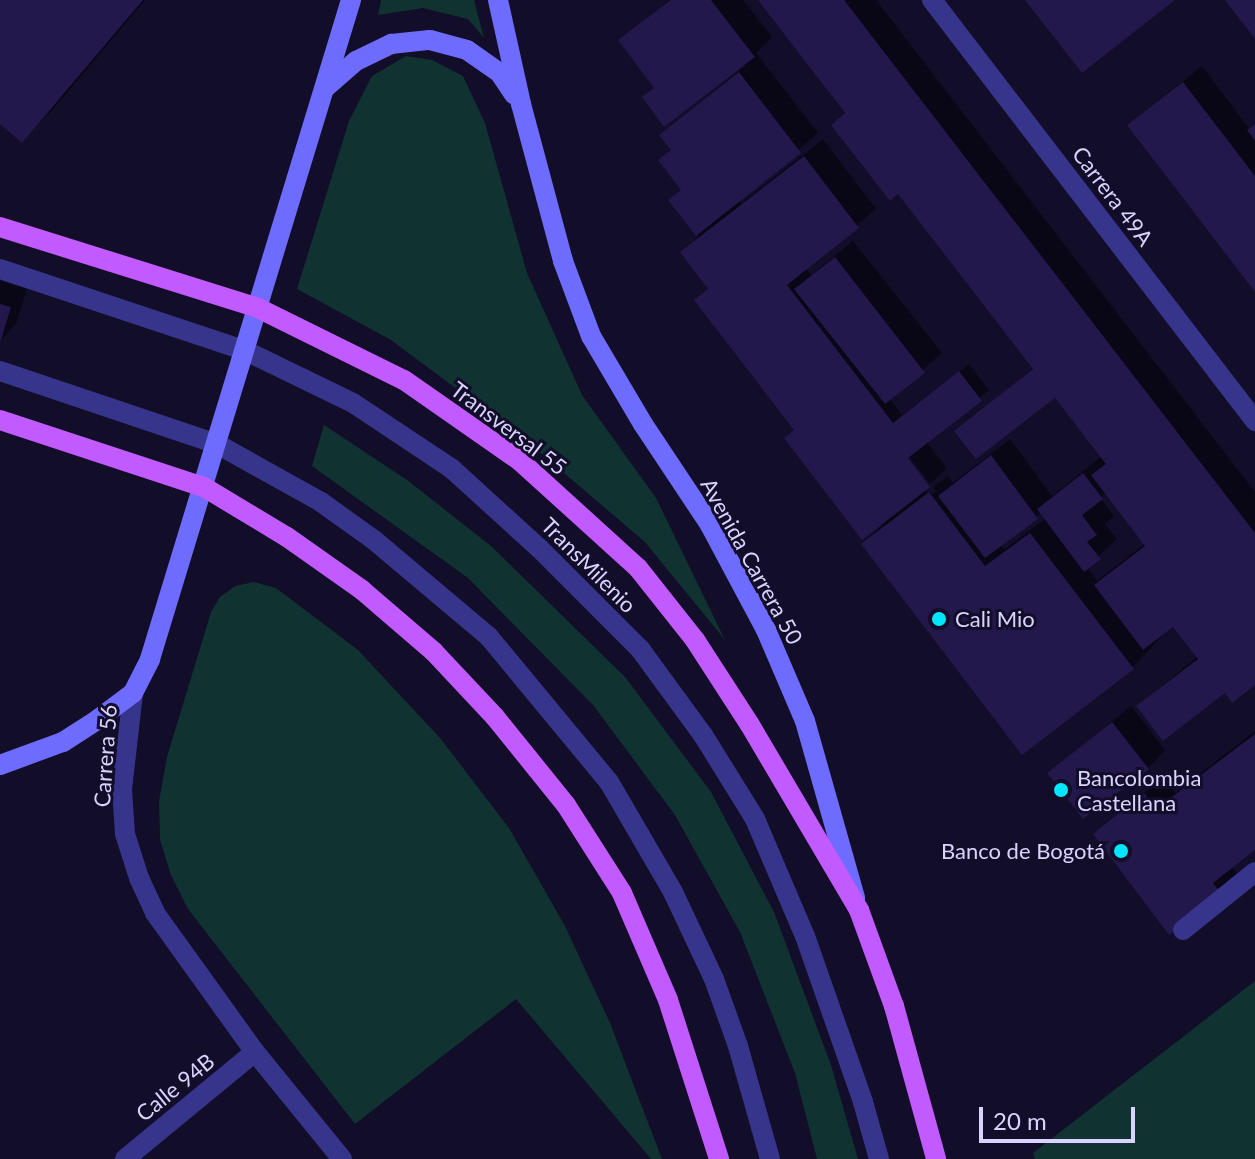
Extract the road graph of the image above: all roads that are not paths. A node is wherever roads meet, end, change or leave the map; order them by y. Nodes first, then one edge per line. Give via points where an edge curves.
1 (351, 0) edge
2 (498, 0) edge
3 (932, 0) edge
4 (325, 88) junction
5 (521, 104) junction
6 (0, 227) edge
7 (0, 269) edge
8 (258, 308) junction
9 (246, 351) junction
10 (0, 371) edge
11 (0, 420) edge
12 (1255, 421) edge
13 (217, 444) junction
14 (204, 487) junction
15 (133, 693) junction
16 (0, 765) edge
17 (1255, 872) edge
18 (859, 910) junction
19 (1183, 930) dead end
20 (255, 1052) junction
21 (125, 1159) edge
22 (342, 1159) edge
23 (719, 1159) edge
24 (770, 1159) edge
25 (879, 1159) edge
26 (936, 1159) edge

1 - 4 street
2 - 5 street, Avenida Carrera 50
3 - 12 street, Carrera 49A
4 - 5 street via 356,61 391,44 430,40 478,57 499,72
4 - 8 street
5 - 18 street, Avenida Carrera 50 via 563,261 591,336 710,525 766,630 805,721
6 - 8 main road, Transversal 55
7 - 9 street, TransMilenio
8 - 9 street, Carrera 56
8 - 18 main road, Transversal 55 via 404,380 520,461 638,568 743,712
9 - 13 street, Carrera 56
9 - 25 street, TransMilenio via 353,403 451,468 640,649 755,819 805,936
10 - 13 street
11 - 14 main road
13 - 14 street, Carrera 56
13 - 24 street via 342,517 489,637 609,782 673,892 714,979
14 - 15 street, Carrera 56 via 162,627
14 - 23 main road via 287,537 422,641 495,717 566,805 628,906 668,1000
15 - 16 street via 63,742
15 - 20 street, Carrera 56 via 122,789 125,834 139,878 155,913
17 - 19 street
18 - 26 main road, Avenida Carrera 50 via 894,1006
20 - 21 street, Calle 94B
20 - 22 street, Carrera 56

